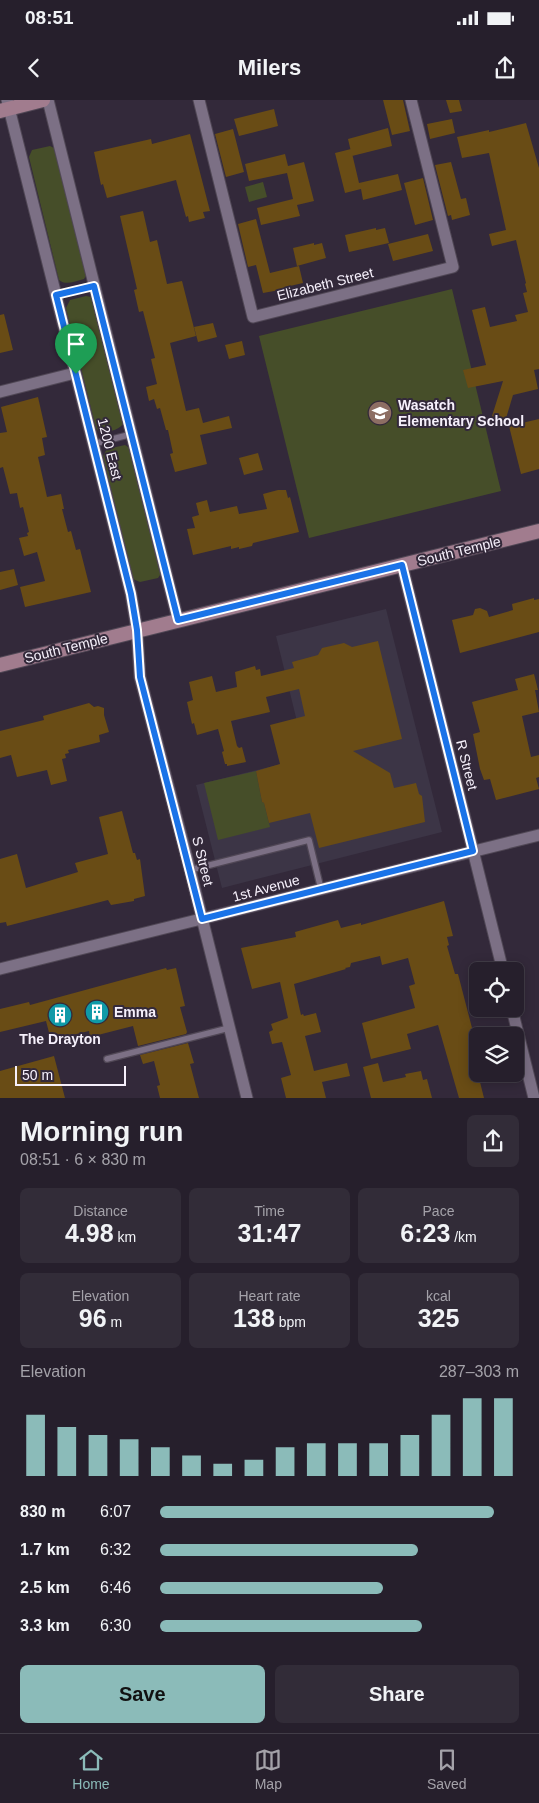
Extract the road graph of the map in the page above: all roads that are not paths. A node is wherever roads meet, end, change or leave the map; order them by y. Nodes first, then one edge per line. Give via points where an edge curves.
1 (43, 100) edge
2 (48, 100) edge
3 (199, 100) edge
4 (411, 100) edge
5 (5, 106) edge
6 (94, 286) junction
7 (56, 295) junction
8 (76, 374) junction
9 (0, 392) edge
10 (132, 434) junction
11 (93, 444) junction
12 (539, 531) edge
13 (402, 565) junction
14 (178, 620) junction
15 (137, 630) junction
16 (0, 665) edge
17 (539, 835) edge
18 (473, 851) junction
19 (190, 870) junction
20 (321, 889) junction
21 (202, 919) junction
22 (501, 962) edge
23 (0, 969) edge
24 (514, 1017) edge
25 (230, 1028) junction
26 (107, 1059) dead end
27 (247, 1098) edge
28 (534, 1098) edge

1 - 5 main road
2 - 6 street, 1200 East
3 - 4 street, Elizabeth Street via 253,317 453,267
5 - 7 street, 1200 East
6 - 7 lane
6 - 10 street, 1200 East
7 - 8 street, 1200 East
8 - 9 street
8 - 11 street, 1200 East
10 - 11 lane
10 - 14 street, 1200 East
11 - 15 street, 1200 East
12 - 13 main road, South Temple
13 - 14 main road, South Temple
13 - 18 street, R Street
14 - 15 main road, South Temple
15 - 16 main road, South Temple
15 - 19 street, S Street via 140,677
17 - 18 street, 1st Avenue
18 - 20 street, 1st Avenue
18 - 22 street, R Street
19 - 20 lane via 310,840
19 - 21 street, S Street
20 - 21 street, 1st Avenue
21 - 23 street, 1st Avenue
21 - 25 street, S Street
24 - 28 street
25 - 26 lane
25 - 27 street, S Street

